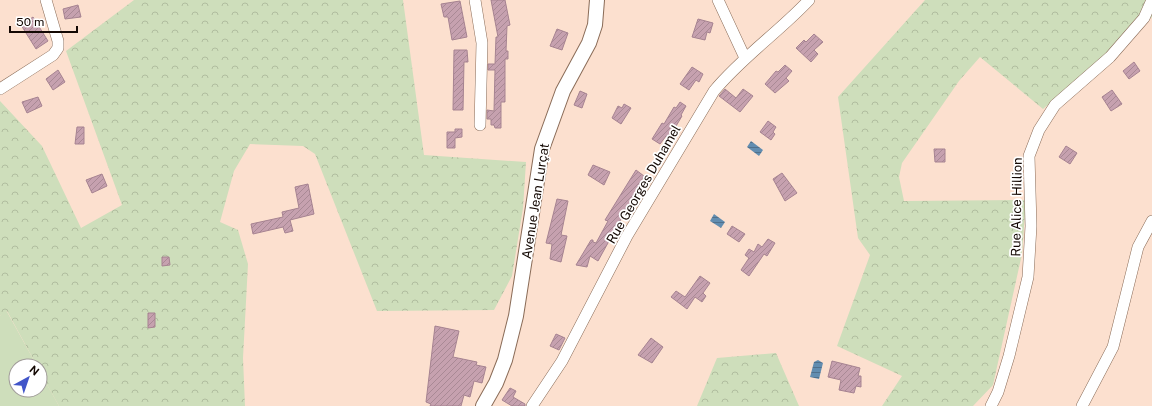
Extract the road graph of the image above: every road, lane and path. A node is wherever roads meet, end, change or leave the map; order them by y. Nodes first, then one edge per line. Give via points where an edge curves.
1 (46, 0) edge
2 (475, 0) edge
3 (597, 0) edge
4 (718, 0) edge
5 (809, 0) edge
6 (1152, 0) edge
7 (745, 58) junction
8 (0, 89) edge
9 (480, 124) dead end
10 (1152, 221) edge
11 (483, 406) edge
12 (532, 406) edge
13 (991, 406) edge
14 (1082, 406) edge

1 - 8 street via 58,48 53,55
2 - 9 street via 482,43
3 - 11 main road, Avenue Jean Lurçat via 595,25 589,43 563,91 542,149 516,316 505,360
4 - 7 street
5 - 7 street, Rue Georges Duhamel via 764,44
6 - 13 street, Rue Alice Hillion via 1144,18 1110,57 1055,104 1039,130 1029,156 1031,226 1028,277 1009,356
7 - 12 street, Rue Georges Duhamel via 714,91 627,236 562,361
10 - 14 street via 1138,247 1113,347

